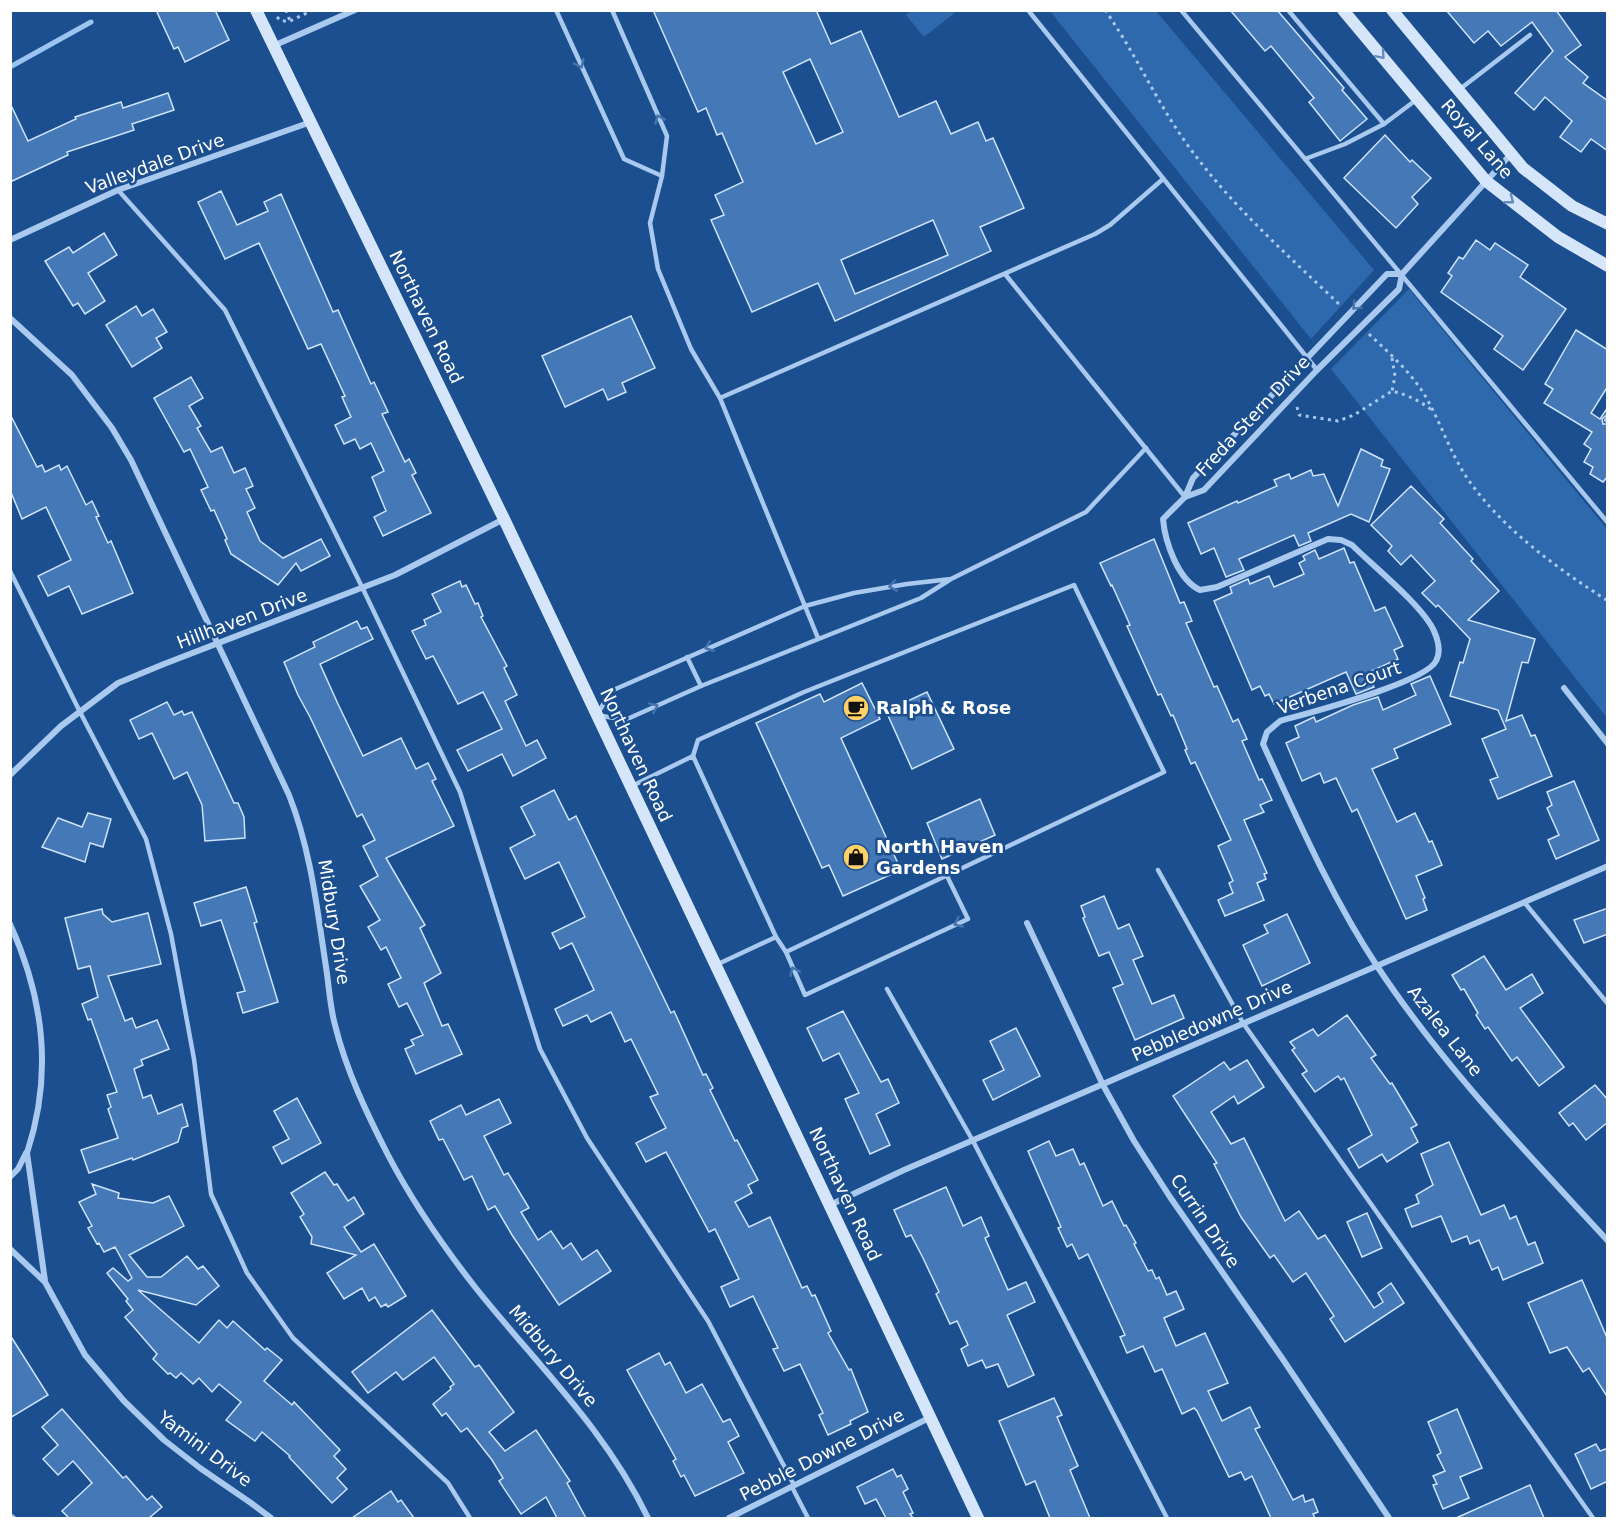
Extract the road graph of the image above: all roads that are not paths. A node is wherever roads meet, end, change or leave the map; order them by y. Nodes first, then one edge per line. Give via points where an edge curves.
1 (256, 10) edge
2 (355, 10) edge
3 (556, 10) edge
4 (612, 10) edge
5 (1028, 10) edge
6 (1181, 10) edge
7 (1288, 10) edge
8 (1342, 10) edge
9 (1392, 10) edge
10 (1530, 36) dead end
11 (273, 46) junction
12 (1458, 90) junction
13 (1418, 98) junction
14 (312, 122) junction
15 (1383, 124) junction
16 (1511, 154) junction
17 (1305, 159) junction
18 (663, 176) junction
19 (1163, 179) junction
20 (1486, 181) junction
21 (118, 190) junction
22 (1608, 225) edge
23 (10, 240) edge
24 (1608, 266) edge
25 (1005, 274) junction
26 (1402, 274) junction
27 (10, 318) edge
28 (1307, 358) junction
29 (1317, 370) junction
30 (720, 398) junction
31 (1146, 448) junction
32 (1185, 497) junction
33 (504, 519) junction
34 (1608, 523) edge
35 (10, 571) edge
36 (951, 579) junction
37 (363, 588) junction
38 (805, 606) junction
39 (818, 638) junction
40 (218, 645) junction
41 (687, 657) junction
42 (701, 686) junction
43 (1564, 688) dead end
44 (80, 712) junction
45 (597, 715) junction
46 (1608, 744) edge
47 (693, 756) junction
48 (10, 775) edge
49 (631, 787) junction
50 (1295, 813) joint
51 (1608, 866) edge
52 (1158, 870) dead end
53 (947, 876) junction
54 (1524, 902) junction
55 (1027, 923) dead end
56 (10, 924) edge
57 (776, 937) junction
58 (786, 952) junction
59 (1377, 965) junction
60 (716, 966) junction
61 (887, 989) dead end
62 (1608, 1004) edge
63 (1243, 1023) junction
64 (1103, 1085) junction
65 (973, 1141) junction
66 (27, 1153) junction
67 (10, 1176) edge
68 (830, 1205) junction
69 (1608, 1241) edge
70 (10, 1249) edge
71 (45, 1282) junction
72 (929, 1418) junction
73 (793, 1486) junction
74 (271, 1518) edge
75 (470, 1518) edge
76 (648, 1518) edge
77 (729, 1518) edge
78 (808, 1518) edge
79 (978, 1518) edge
80 (1167, 1518) edge
81 (1389, 1518) edge
82 (1593, 1518) edge

1 - 11 street, Northaven Road
2 - 11 street
3 -> 18 lane via 624,159
18 -> 4 lane via 667,136
5 - 19 lane
6 - 17 lane
7 - 15 lane
8 -> 13 street, Royal Lane
9 - 12 street, Royal Lane
10 - 12 lane
11 - 14 street, Northaven Road
12 - 16 street, Royal Lane
13 - 15 lane
13 - 20 street, Royal Lane
14 - 21 street, Valleydale Drive
14 - 33 street, Northaven Road
15 - 17 lane
16 - 20 street, Freda Stern Drive
16 - 22 street, Royal Lane via 1563,200
17 - 26 lane
18 - 30 lane via 650,223 658,269 691,349
19 - 25 lane via 1110,225
19 - 28 lane
20 -> 24 street, Royal Lane via 1558,237
20 - 26 street, Freda Stern Drive
21 - 23 street, Valleydale Drive
21 - 37 lane via 225,310
25 - 30 lane
25 - 31 lane
26 -> 28 street, Freda Stern Drive via 1387,274
26 - 29 street, Freda Stern Drive via 1399,289
26 - 34 lane
27 - 40 street, Midbury Drive via 72,375 112,428 131,460
28 - 29 lane
28 - 32 street, Freda Stern Drive via 1193,478
29 - 32 street, Freda Stern Drive via 1204,490
30 - 38 lane
31 - 32 lane
31 - 36 lane via 1086,512
32 - 50 street, Verbena Court via 1162,519 1164,537 1192,587 1216,587 1328,539 1341,540 1352,545 1421,611 1434,630 1440,650 1436,662 1426,672 1280,721 1267,732 1263,744
33 - 37 street, Hillhaven Drive via 395,576
33 - 45 street, Northaven Road
35 - 44 lane
36 -> 38 lane via 854,593
36 - 39 lane via 921,598
37 - 40 street, Hillhaven Drive
37 - 73 lane via 460,792 540,1049 587,1138 708,1321
38 - 39 lane
38 -> 41 lane
39 - 42 lane
40 - 44 street, Hillhaven Drive via 118,684
40 - 76 street, Midbury Drive via 301,825 312,869 334,1024 352,1077 388,1155 475,1286 581,1411 612,1454
41 - 42 lane
41 - 45 lane via 611,691
45 -> 42 lane via 625,720
43 - 46 street
44 - 48 street, Hillhaven Drive
44 - 75 lane via 146,838 171,934 194,1059 211,1194 247,1273 293,1338 448,1483
45 - 49 street, Northaven Road
47 - 49 lane
47 - 53 lane via 698,740 744,718 1074,585 1164,772
47 - 57 lane
49 - 60 street, Northaven Road
50 - 59 street, Azalea Lane via 1323,873
51 - 54 street, Pebbledowne Drive
52 - 63 lane
53 - 58 lane
53 -> 58 lane via 968,919 805,995
54 - 59 street, Pebbledowne Drive
54 - 62 lane
55 - 64 street, Currin Drive
56 - 66 street, Yamini Drive via 24,953 36,996 42,1040 42,1087
57 - 58 lane
57 - 60 lane
59 - 63 street, Pebbledowne Drive
59 - 69 street, Azalea Lane via 1415,1021 1476,1096
60 - 68 street, Northaven Road
61 - 65 lane
63 - 64 street, Pebbledowne Drive
63 - 82 lane
64 - 65 street, Pebbledowne Drive
64 - 81 street, Currin Drive via 1170,1197
65 - 68 street, Pebbledowne Drive
65 - 80 lane
66 - 67 street
66 - 71 street, Yamini Drive
68 - 72 street, Northaven Road
70 - 71 street, Yamini Drive
71 - 74 street, Yamini Drive via 85,1355 124,1401 164,1440
72 - 73 street, Pebble Downe Drive
72 - 79 street, Northaven Road
73 - 77 street, Pebble Downe Drive
73 - 78 lane

